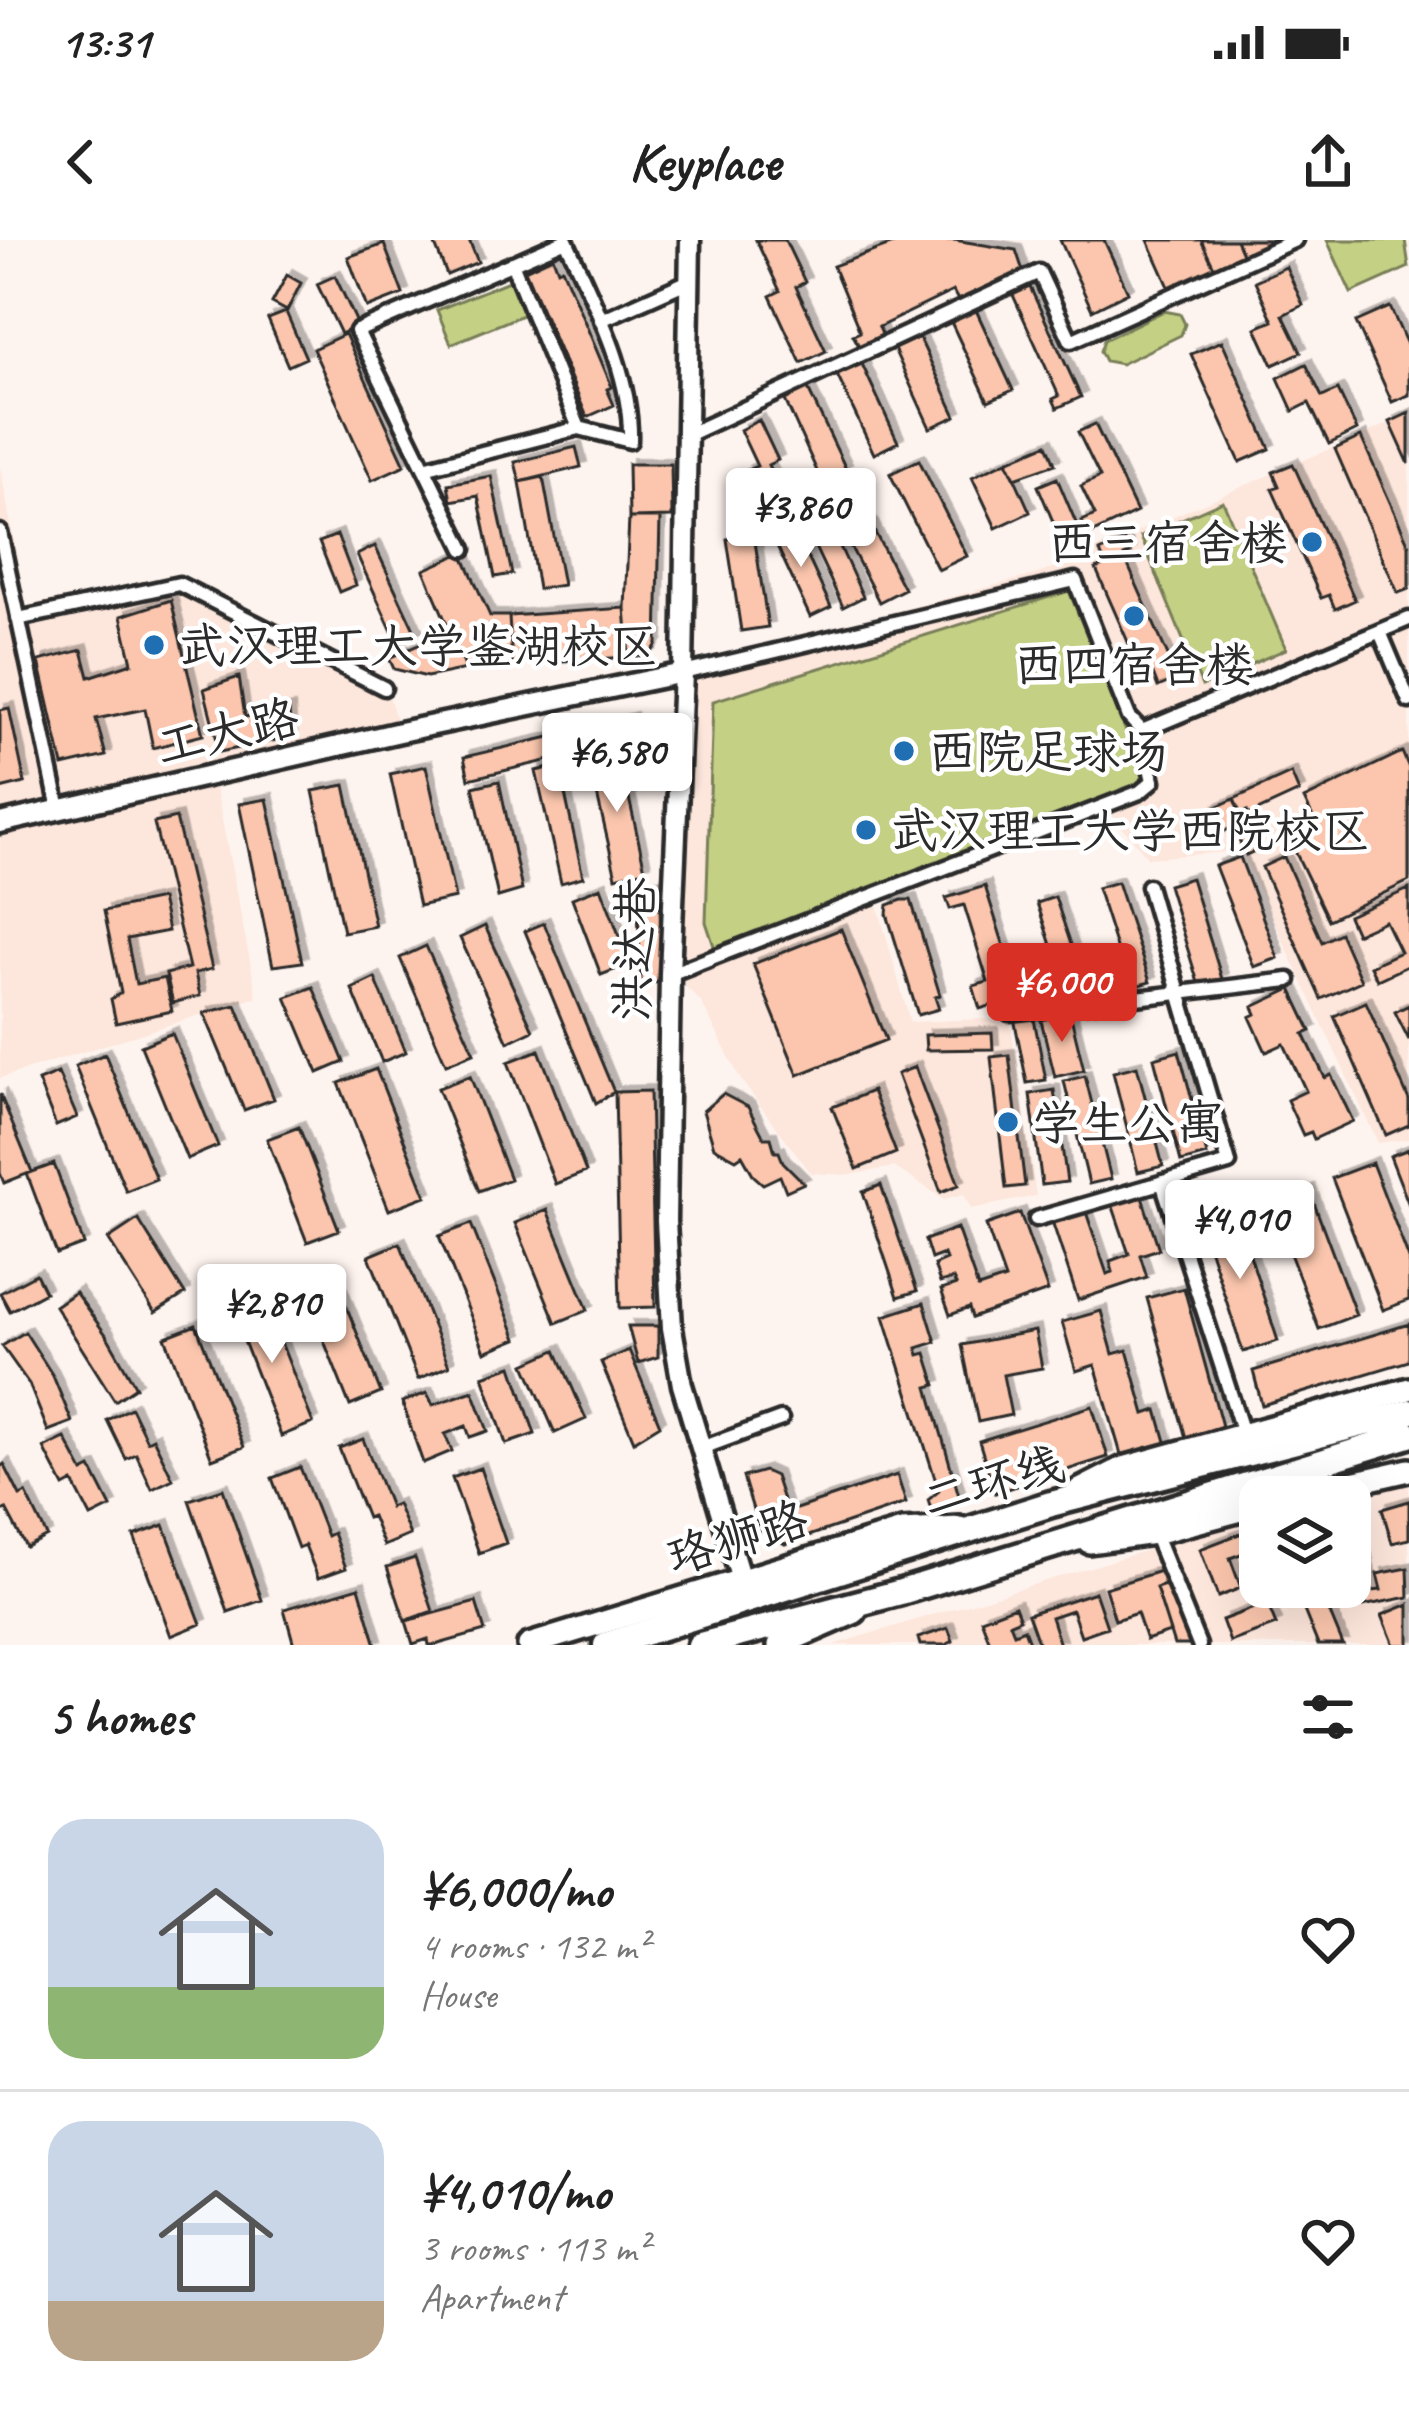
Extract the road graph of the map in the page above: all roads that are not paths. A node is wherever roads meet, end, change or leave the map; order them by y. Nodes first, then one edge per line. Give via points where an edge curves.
1 (566, 240) edge
2 (690, 240) edge
3 (1295, 240) edge
4 (512, 263) junction
5 (689, 281) junction
6 (601, 320) junction
7 (579, 428) junction
8 (687, 435) junction
9 (424, 467) junction
10 (0, 532) edge
11 (464, 549) dead end
12 (2, 552) edge
13 (18, 619) junction
14 (1409, 619) edge
15 (1380, 632) junction
16 (683, 674) junction
17 (384, 688) dead end
18 (1409, 700) edge
19 (1142, 731) junction
20 (58, 809) junction
21 (0, 823) edge
22 (1148, 886) dead end
23 (670, 974) junction
24 (1289, 980) dead end
25 (1180, 995) junction
26 (1009, 1012) dead end
27 (1162, 1182) junction
28 (1036, 1219) dead end
29 (1409, 1389) edge
30 (1409, 1412) edge
31 (782, 1419) dead end
32 (1244, 1433) junction
33 (1409, 1435) edge
34 (1409, 1448) edge
35 (699, 1449) junction
36 (1409, 1470) edge
37 (1303, 1476) edge
38 (1312, 1476) edge
39 (1371, 1479) edge
40 (1239, 1498) edge
41 (1239, 1501) edge
42 (1051, 1504) junction
43 (972, 1528) junction
44 (1154, 1533) junction
45 (1041, 1549) junction
46 (741, 1580) junction
47 (901, 1592) junction
48 (529, 1645) edge
49 (606, 1645) edge
50 (700, 1645) edge
51 (779, 1645) edge
52 (1199, 1645) edge

1 - 4 street
1 - 6 street
2 - 5 street, 洪达巷
3 - 8 street via 1071,341 1040,272
4 - 7 street
4 - 9 street via 357,331
5 - 6 street
5 - 8 street, 洪达巷
6 - 7 street via 632,437
7 - 9 street
8 - 16 street, 洪达巷
9 - 11 street
10 - 12 street
12 - 13 street
13 - 17 street via 179,584
13 - 20 street
14 - 15 street
15 - 18 street
15 - 19 street
16 - 19 street via 1075,580 1129,717
16 - 20 street, 工大路
16 - 23 street, 洪达巷
19 - 23 street via 1153,781 1140,793
20 - 21 street, 工大路
22 - 25 street
23 - 35 street, 洪达巷 via 672,1328
24 - 25 street
25 - 26 street
25 - 27 street via 1228,1162
27 - 28 street
27 - 32 street
29 - 32 main road
30 - 42 highway, 二环线
31 - 35 street
32 - 42 main road via 1123,1468
33 - 37 highway, 二环线
34 - 38 highway
35 - 46 street, 洪达巷
36 - 39 main road
40 - 45 highway, 二环线
41 - 44 main road
42 - 43 highway, 二环线
43 - 46 main road, 珞狮路 via 902,1531
43 - 49 highway, 二环线
44 - 45 main road
44 - 52 street
45 - 47 highway, 二环线
46 - 48 main road, 珞狮路
47 - 50 highway, 二环线
47 - 51 main road

